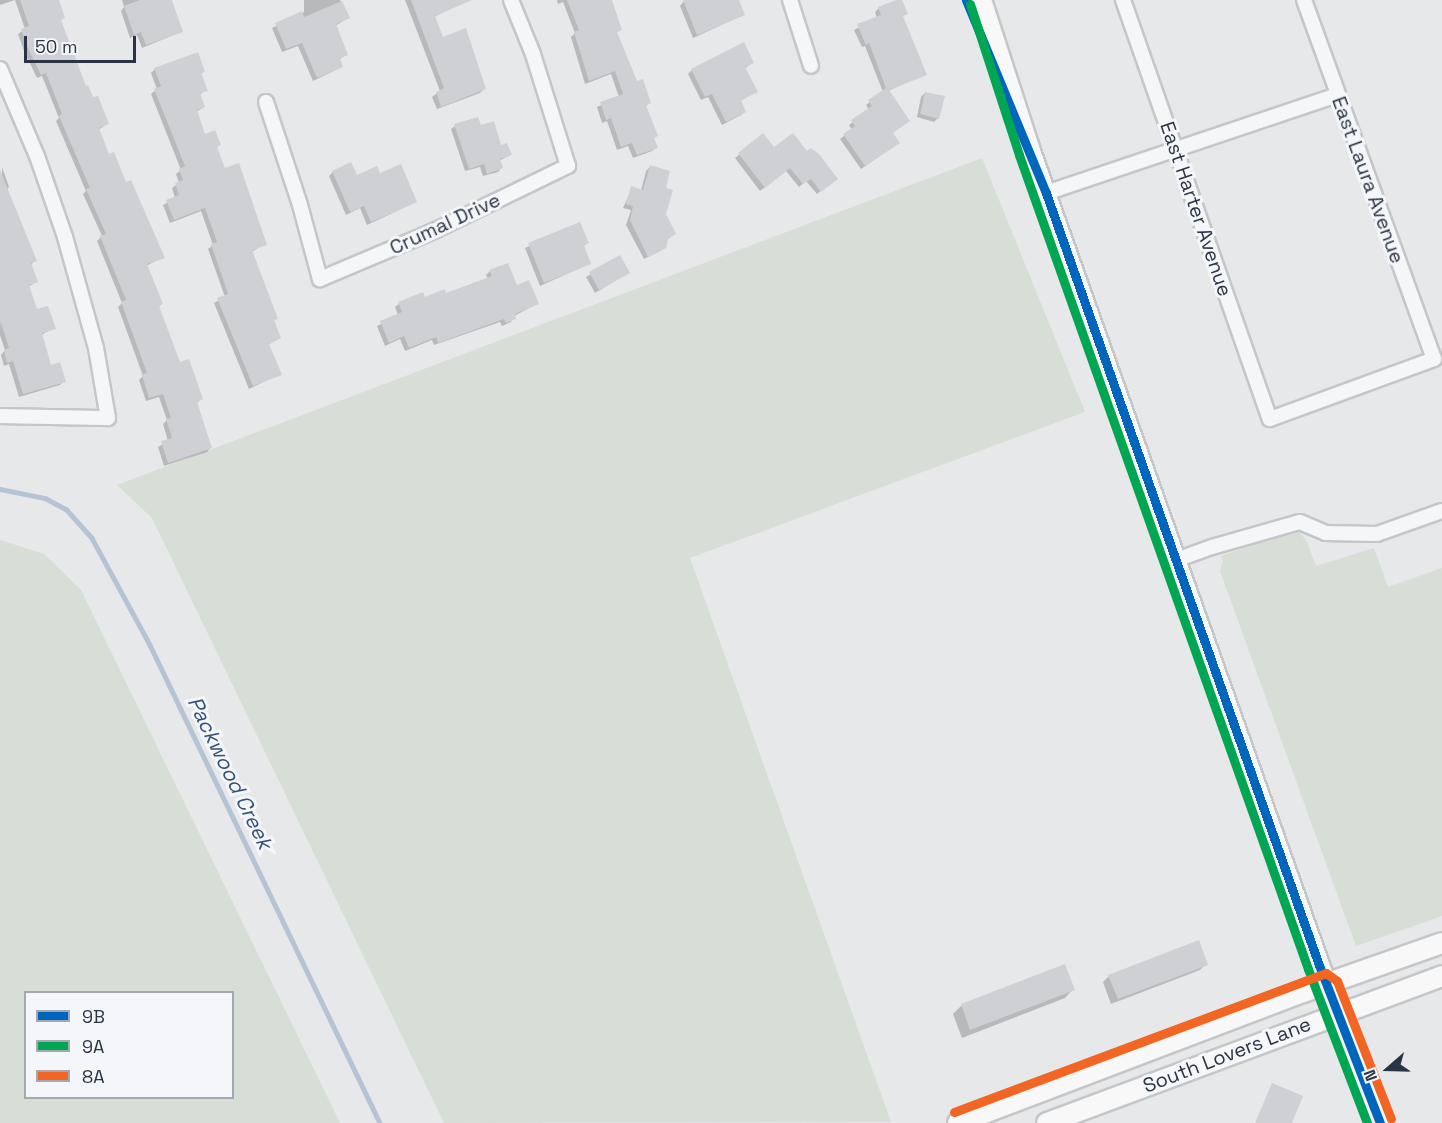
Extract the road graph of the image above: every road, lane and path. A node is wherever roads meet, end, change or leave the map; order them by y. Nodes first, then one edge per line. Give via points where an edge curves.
1 (512, 0) edge
2 (790, 0) edge
3 (966, 0) edge
4 (981, 0) edge
5 (1123, 0) edge
6 (1304, 0) edge
7 (812, 66) dead end
8 (0, 69) edge
9 (1337, 95) junction
10 (266, 102) dead end
11 (1030, 151) junction
12 (1175, 151) junction
13 (1046, 193) junction
14 (0, 416) edge
15 (1270, 419) joint
16 (1442, 511) edge
17 (1176, 560) junction
18 (1442, 943) edge
19 (1442, 976) edge
20 (1326, 985) junction
21 (1336, 1014) junction
22 (958, 1123) edge
23 (1047, 1123) edge
24 (1380, 1123) edge

1 - 10 street, Crumal Drive via 568,166 436,230 321,279
2 - 7 street
3 - 11 main road
4 - 11 main road
5 - 12 street, East Harter Avenue
6 - 9 street, East Laura Avenue
8 - 14 street via 37,156 65,237 96,348 108,418
9 - 12 street
9 - 15 street, East Laura Avenue via 1434,359
11 - 13 main road
12 - 13 street
12 - 15 street, East Harter Avenue
13 - 17 main road
16 - 17 street via 1377,534 1326,533 1300,522
17 - 20 main road
18 - 20 main road, South Lovers Lane
19 - 21 main road, South Lovers Lane
20 - 21 main road
20 - 22 main road, South Lovers Lane
21 - 23 main road, South Lovers Lane
21 - 24 main road

